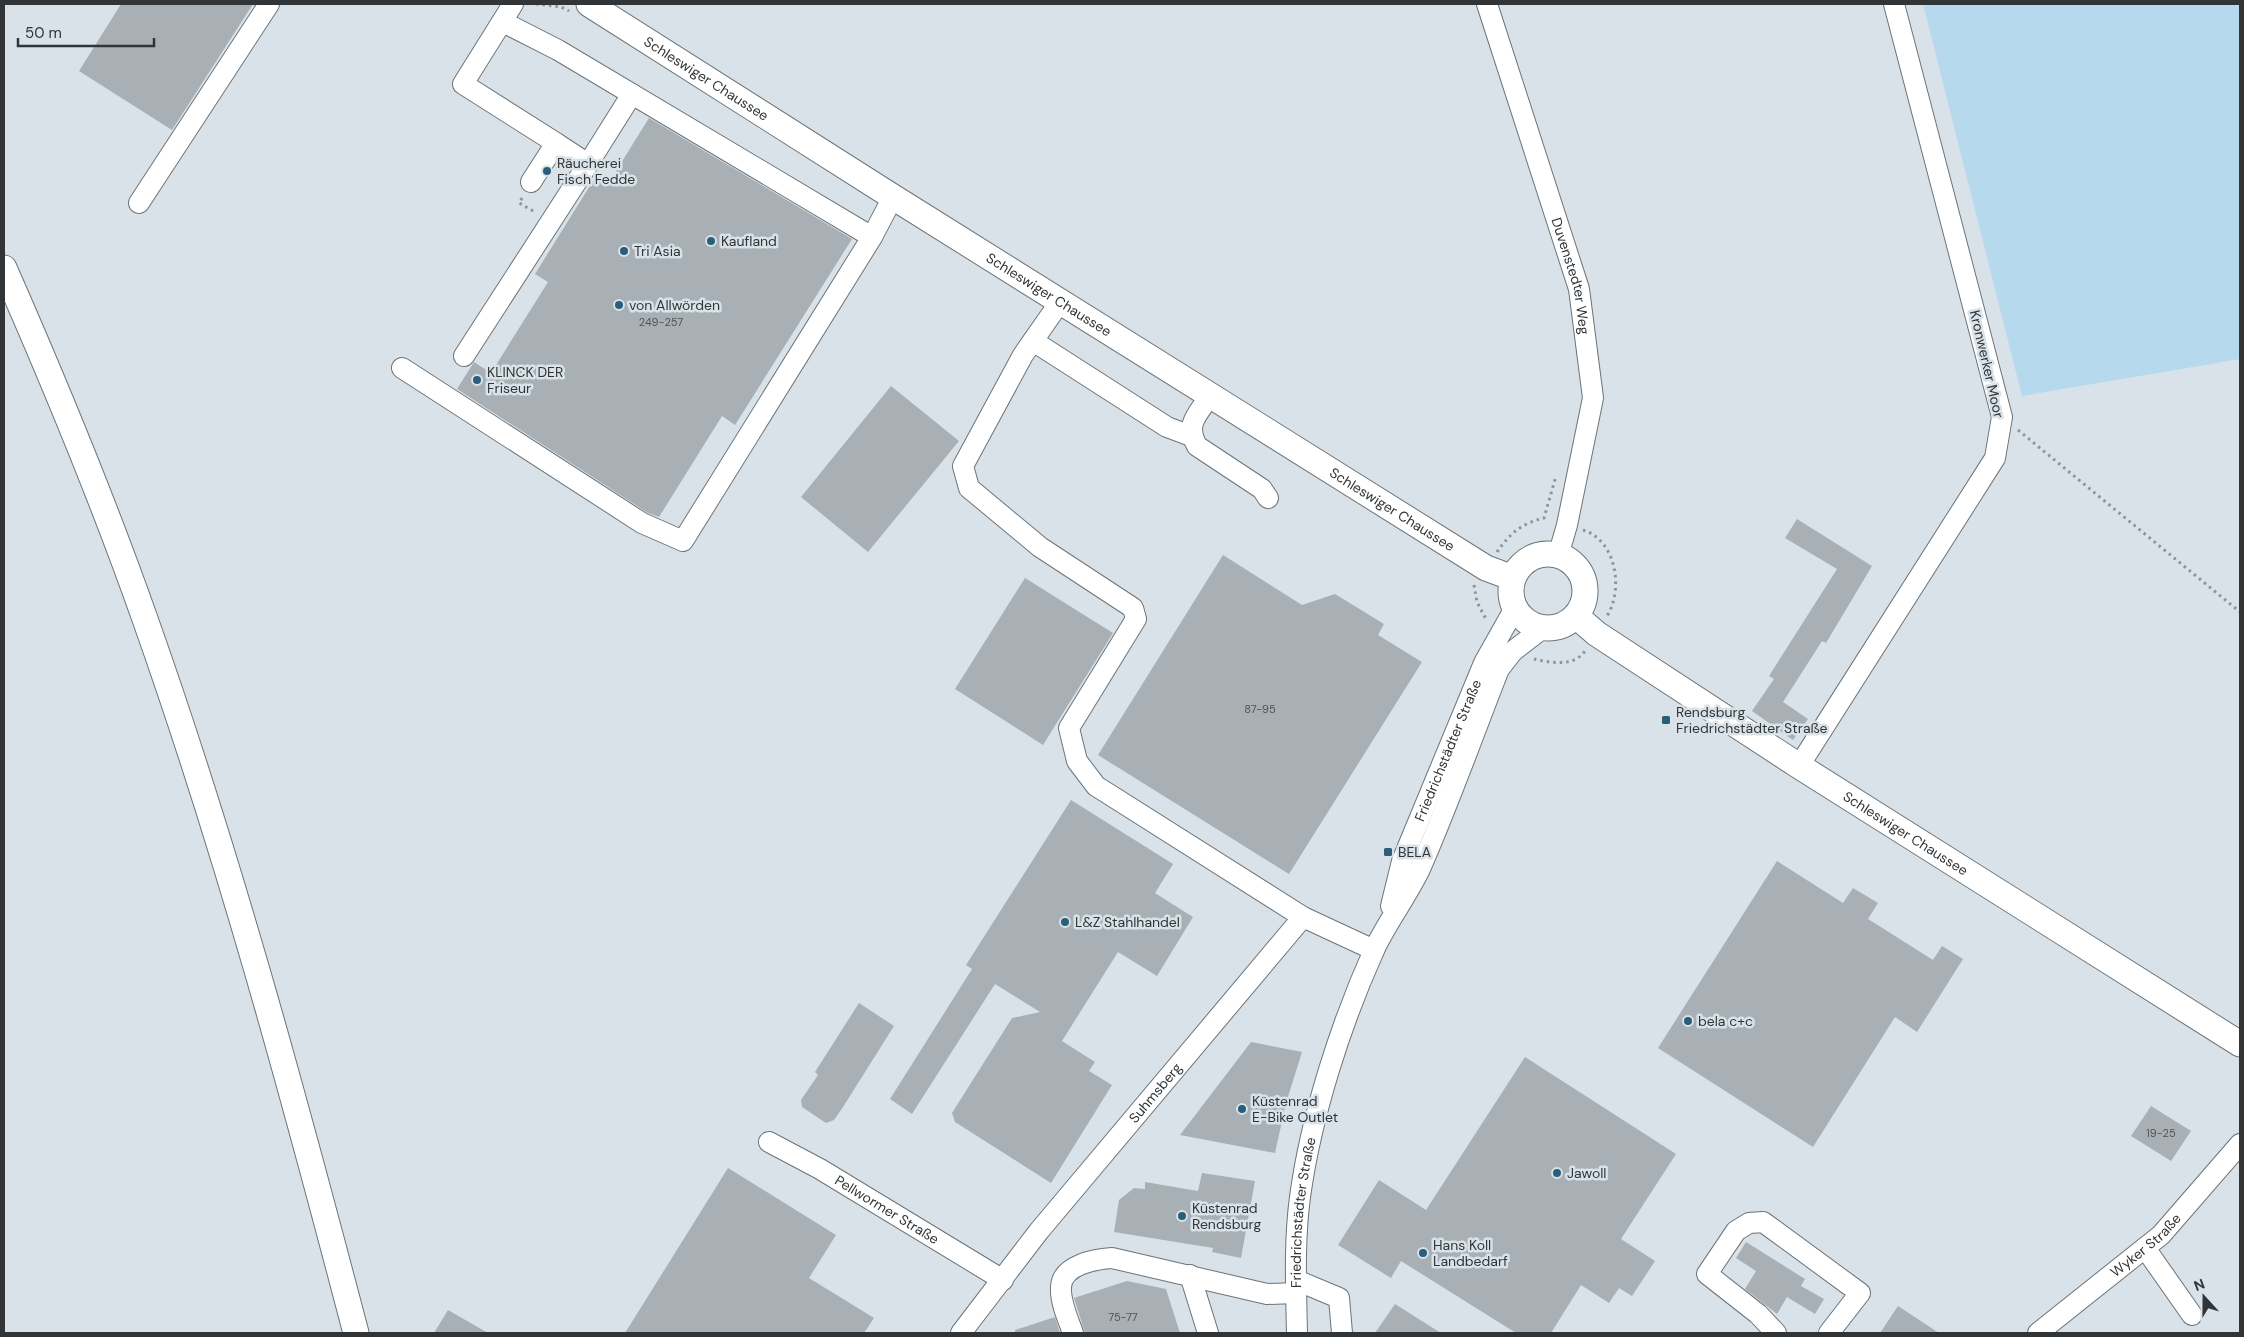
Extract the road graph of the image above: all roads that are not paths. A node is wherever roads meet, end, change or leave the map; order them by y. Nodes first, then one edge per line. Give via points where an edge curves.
1 (269, 4) edge
2 (513, 4) edge
3 (589, 4) edge
4 (1487, 4) edge
5 (1894, 4) edge
6 (503, 22) junction
7 (632, 94) junction
8 (556, 143) junction
9 (588, 164) junction
10 (532, 182) dead end
11 (893, 197) junction
12 (139, 203) dead end
13 (872, 237) junction
14 (4, 268) edge
15 (1060, 302) junction
16 (1033, 341) junction
17 (464, 356) dead end
18 (402, 368) dead end
19 (1210, 396) junction
20 (1191, 436) junction
21 (1268, 498) dead end
22 (1558, 556) junction
23 (1513, 578) junction
24 (1515, 608) junction
25 (1576, 616) junction
26 (1544, 628) junction
27 (1799, 766) junction
28 (1303, 917) junction
29 (1386, 925) junction
30 (1374, 950) junction
31 (2240, 1044) edge
32 (769, 1142) dead end
33 (2240, 1144) edge
34 (2145, 1248) junction
35 (1190, 1275) junction
36 (1003, 1280) junction
37 (1296, 1286) junction
38 (2192, 1315) dead end
39 (356, 1333) edge
40 (961, 1333) edge
41 (1073, 1333) edge
42 (1208, 1333) edge
43 (1297, 1333) edge
44 (1342, 1333) edge
45 (1776, 1333) edge
46 (1828, 1333) edge
47 (2038, 1333) edge

1 - 12 street
2 - 6 street
3 - 11 main road, Schleswiger Chaussee
4 - 22 street, Duvenstedter Weg via 1579,289 1585,332 1593,398
5 - 27 street, Kronwerker Moor via 2002,417 1995,458
6 - 7 street
6 - 8 street via 463,84
7 - 9 street
7 - 13 street
8 - 9 street
8 - 10 street
9 - 17 street
11 - 13 street
11 - 15 main road, Schleswiger Chaussee
13 - 18 street via 683,542 642,523
14 - 39 main road via 92,479 148,628 242,918
15 - 16 street
15 - 19 main road, Schleswiger Chaussee
16 - 20 street via 1167,427
16 - 28 street via 963,466 969,488 1033,541 1133,608 1136,618 1070,728 1077,761 1096,786
19 - 20 street via 1192,423
19 - 23 main road, Schleswiger Chaussee via 1486,568
20 - 21 street via 1197,446 1262,489
22 - 23 main road via 1548,554 1530,559
22 - 25 main road via 1570,561 1578,570 1585,587 1584,600
23 - 24 main road via 1511,590
24 - 26 main road via 1525,620
24 - 29 street, Friedrichstädter Straße via 1484,663 1402,861
25 - 26 main road via 1564,625
25 - 27 main road, Schleswiger Chaussee via 1597,634
26 - 29 street, Friedrichstädter Straße via 1514,651 1499,669 1419,871
27 - 31 main road, Schleswiger Chaussee
28 - 30 street
28 - 36 street, Suhmsberg via 1039,1230
29 - 30 street, Friedrichstädter Straße
30 - 37 street, Friedrichstädter Straße via 1333,1056 1316,1119 1300,1197
32 - 36 street, Pellwormer Straße
33 - 34 street, Wyker Straße via 2161,1235
34 - 38 street
34 - 47 street, Wyker Straße
35 - 37 street via 1267,1294
35 - 41 street via 1112,1258 1084,1263 1066,1274 1061,1286
35 - 42 street
36 - 40 street, Suhmsberg
37 - 43 street, Friedrichstädter Straße
37 - 44 street via 1339,1298
45 - 46 street via 1758,1314 1707,1274 1736,1231 1749,1223 1763,1222 1860,1293

